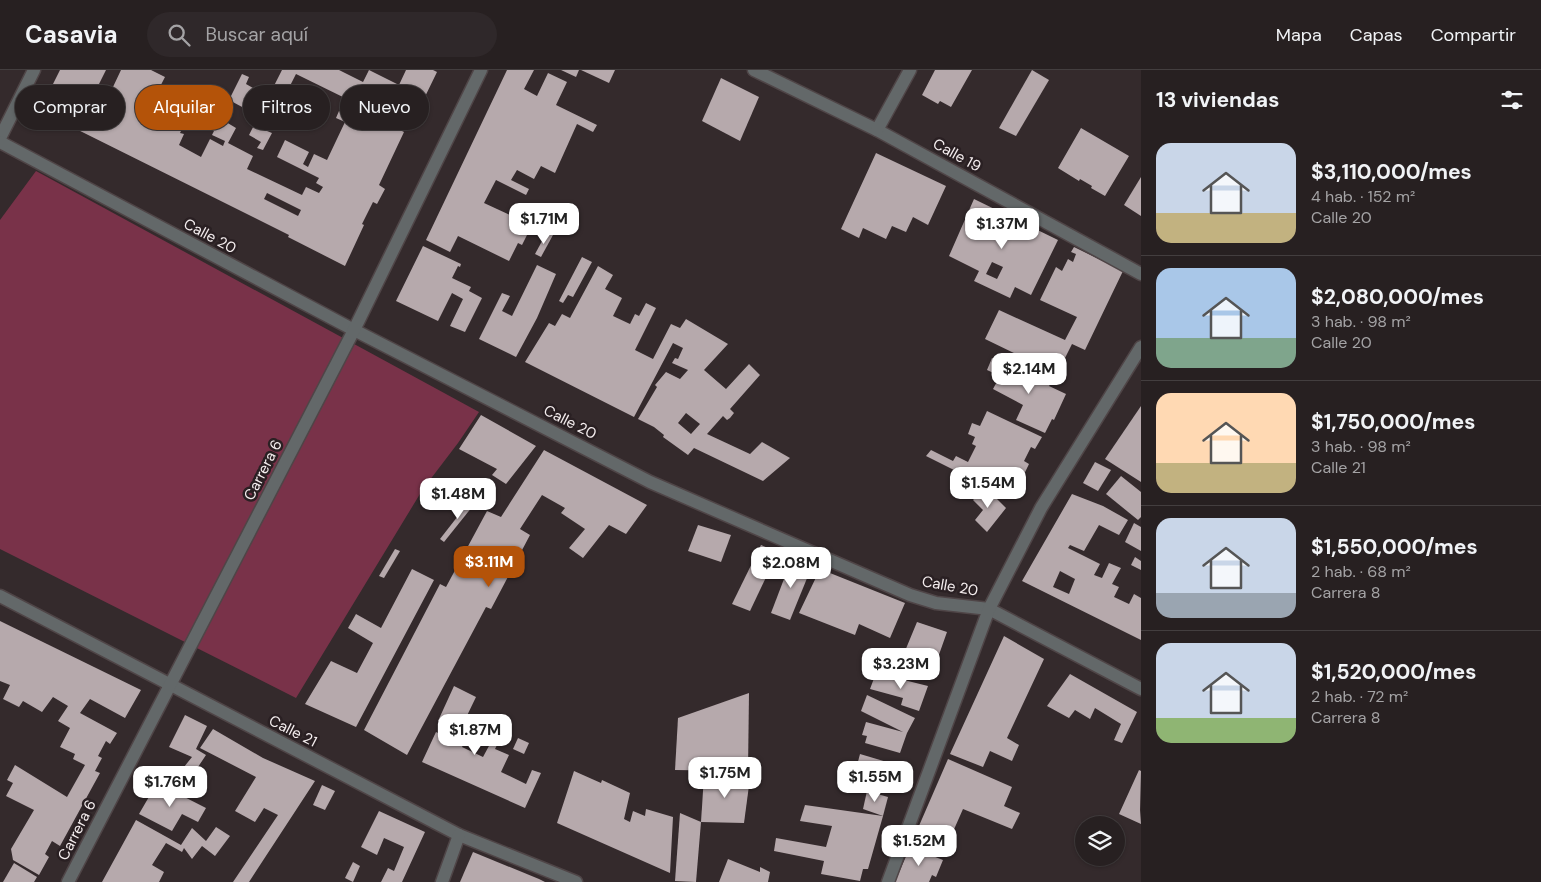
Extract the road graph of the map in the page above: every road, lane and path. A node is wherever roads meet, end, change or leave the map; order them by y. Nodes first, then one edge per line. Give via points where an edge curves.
1 (34, 70) edge
2 (481, 70) edge
3 (754, 70) edge
4 (910, 70) edge
5 (877, 130) junction
6 (0, 138) edge
7 (0, 142) edge
8 (1141, 274) edge
9 (354, 330) junction
10 (1141, 347) edge
11 (0, 596) edge
12 (988, 609) junction
13 (170, 685) junction
14 (1141, 689) edge
15 (459, 835) junction
16 (68, 882) edge
17 (442, 882) edge
18 (576, 882) edge
19 (888, 882) edge

1 - 6 street
2 - 9 street, Carrera 6
3 - 5 street, Calle 19
4 - 5 street
5 - 8 street, Calle 19
7 - 9 street, Calle 20
9 - 12 street, Calle 20 via 650,482 910,595 936,603
9 - 13 street, Carrera 6
10 - 12 street via 1041,508
11 - 13 street, Calle 21
12 - 14 street, Calle 20
12 - 19 street
13 - 15 street, Calle 21
13 - 16 street, Carrera 6
15 - 17 street
15 - 18 street, Calle 21

